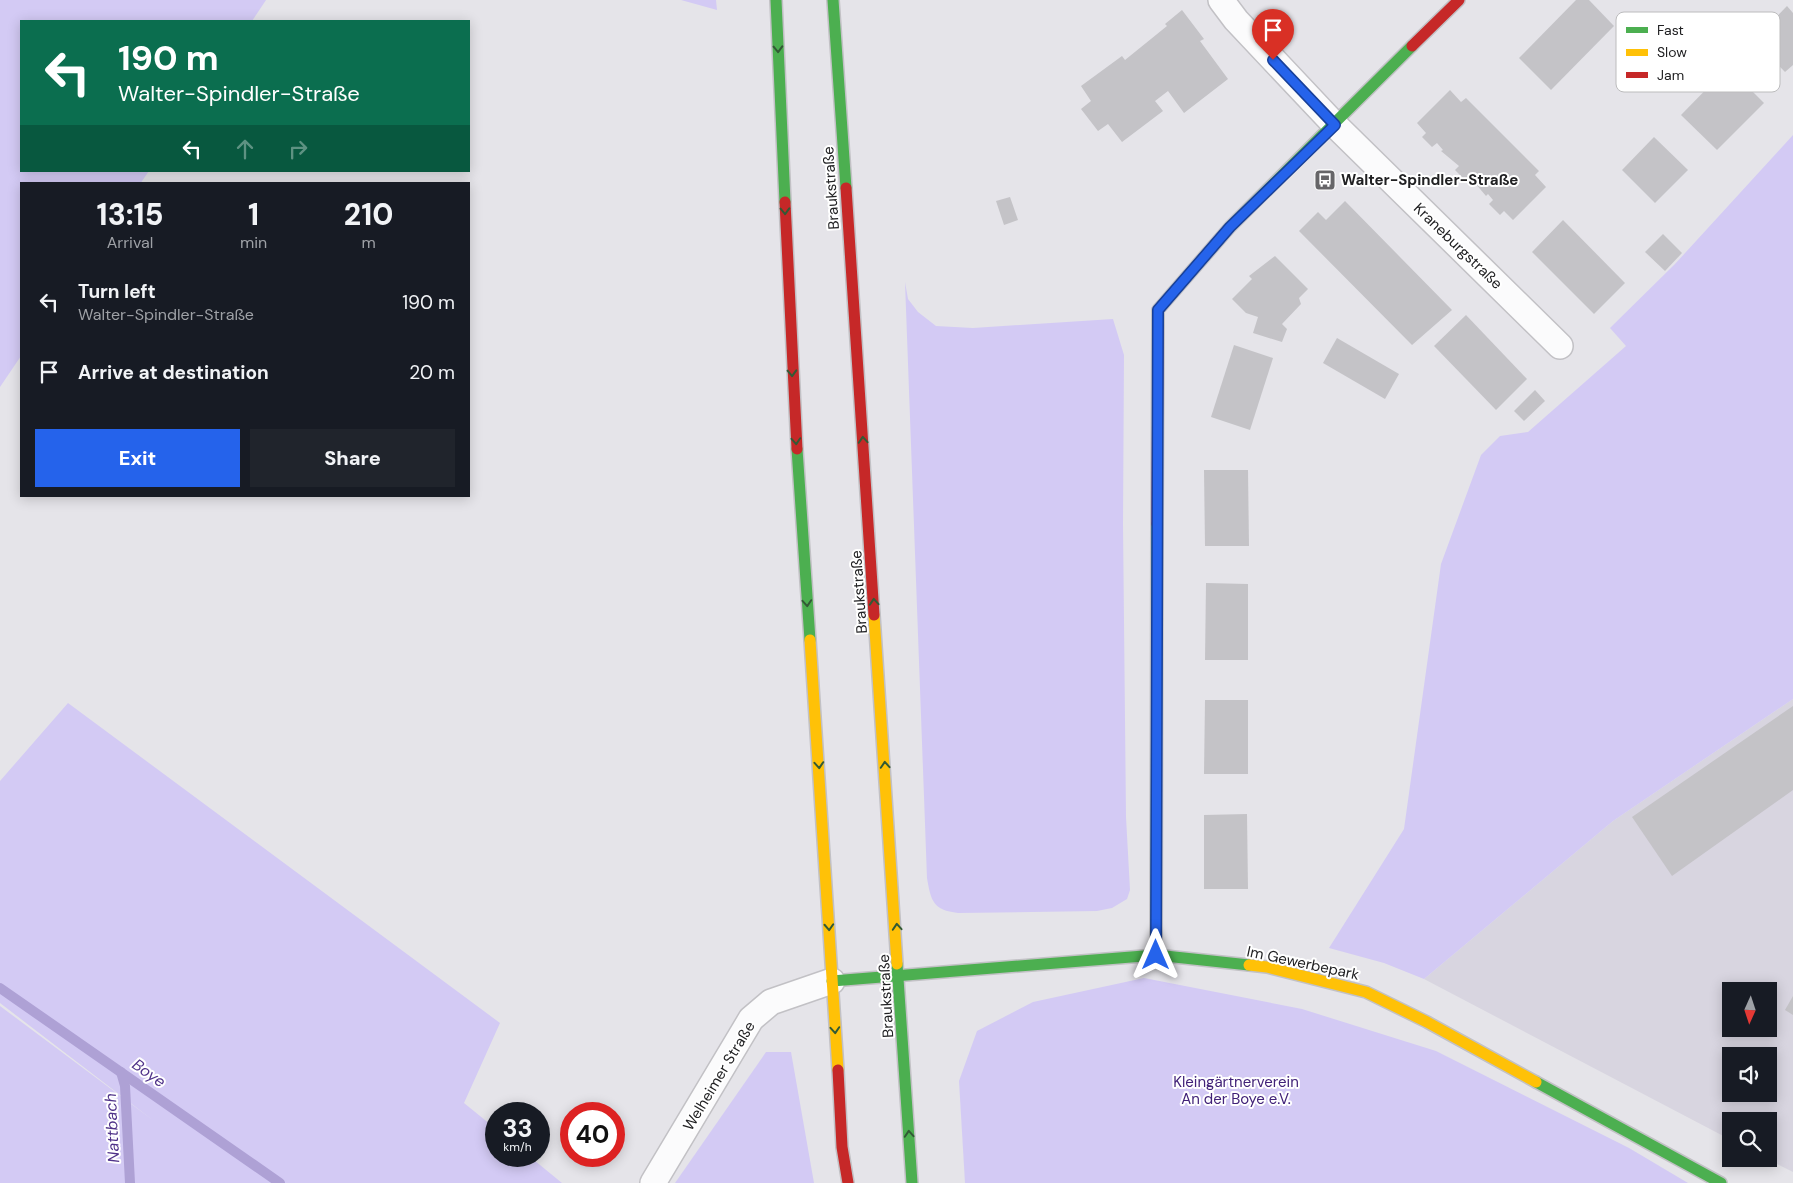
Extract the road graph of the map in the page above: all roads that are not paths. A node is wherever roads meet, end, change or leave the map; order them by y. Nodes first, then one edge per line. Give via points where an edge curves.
1 (776, 0) edge
2 (834, 0) edge
3 (1220, 0) edge
4 (1459, 0) edge
5 (1335, 125) junction
6 (1560, 346) dead end
7 (1156, 955) junction
8 (900, 975) junction
9 (832, 981) junction
10 (653, 1183) edge
11 (848, 1183) edge
12 (912, 1183) edge
13 (1721, 1183) edge

1 -> 9 main road via 792,392
8 -> 2 main road, Braukstraße
3 - 5 street
4 - 5 main road
5 - 6 street, Kraneburgstraße
5 - 7 main road via 1230,227 1158,310
7 - 8 main road, Im Gewerbepark
7 - 13 main road, Im Gewerbepark via 1267,967 1366,992
8 - 9 main road, Im Gewerbepark
12 -> 8 main road, Braukstraße
9 - 10 street, Welheimer Straße via 771,1002 751,1019
9 -> 11 main road via 842,1148

